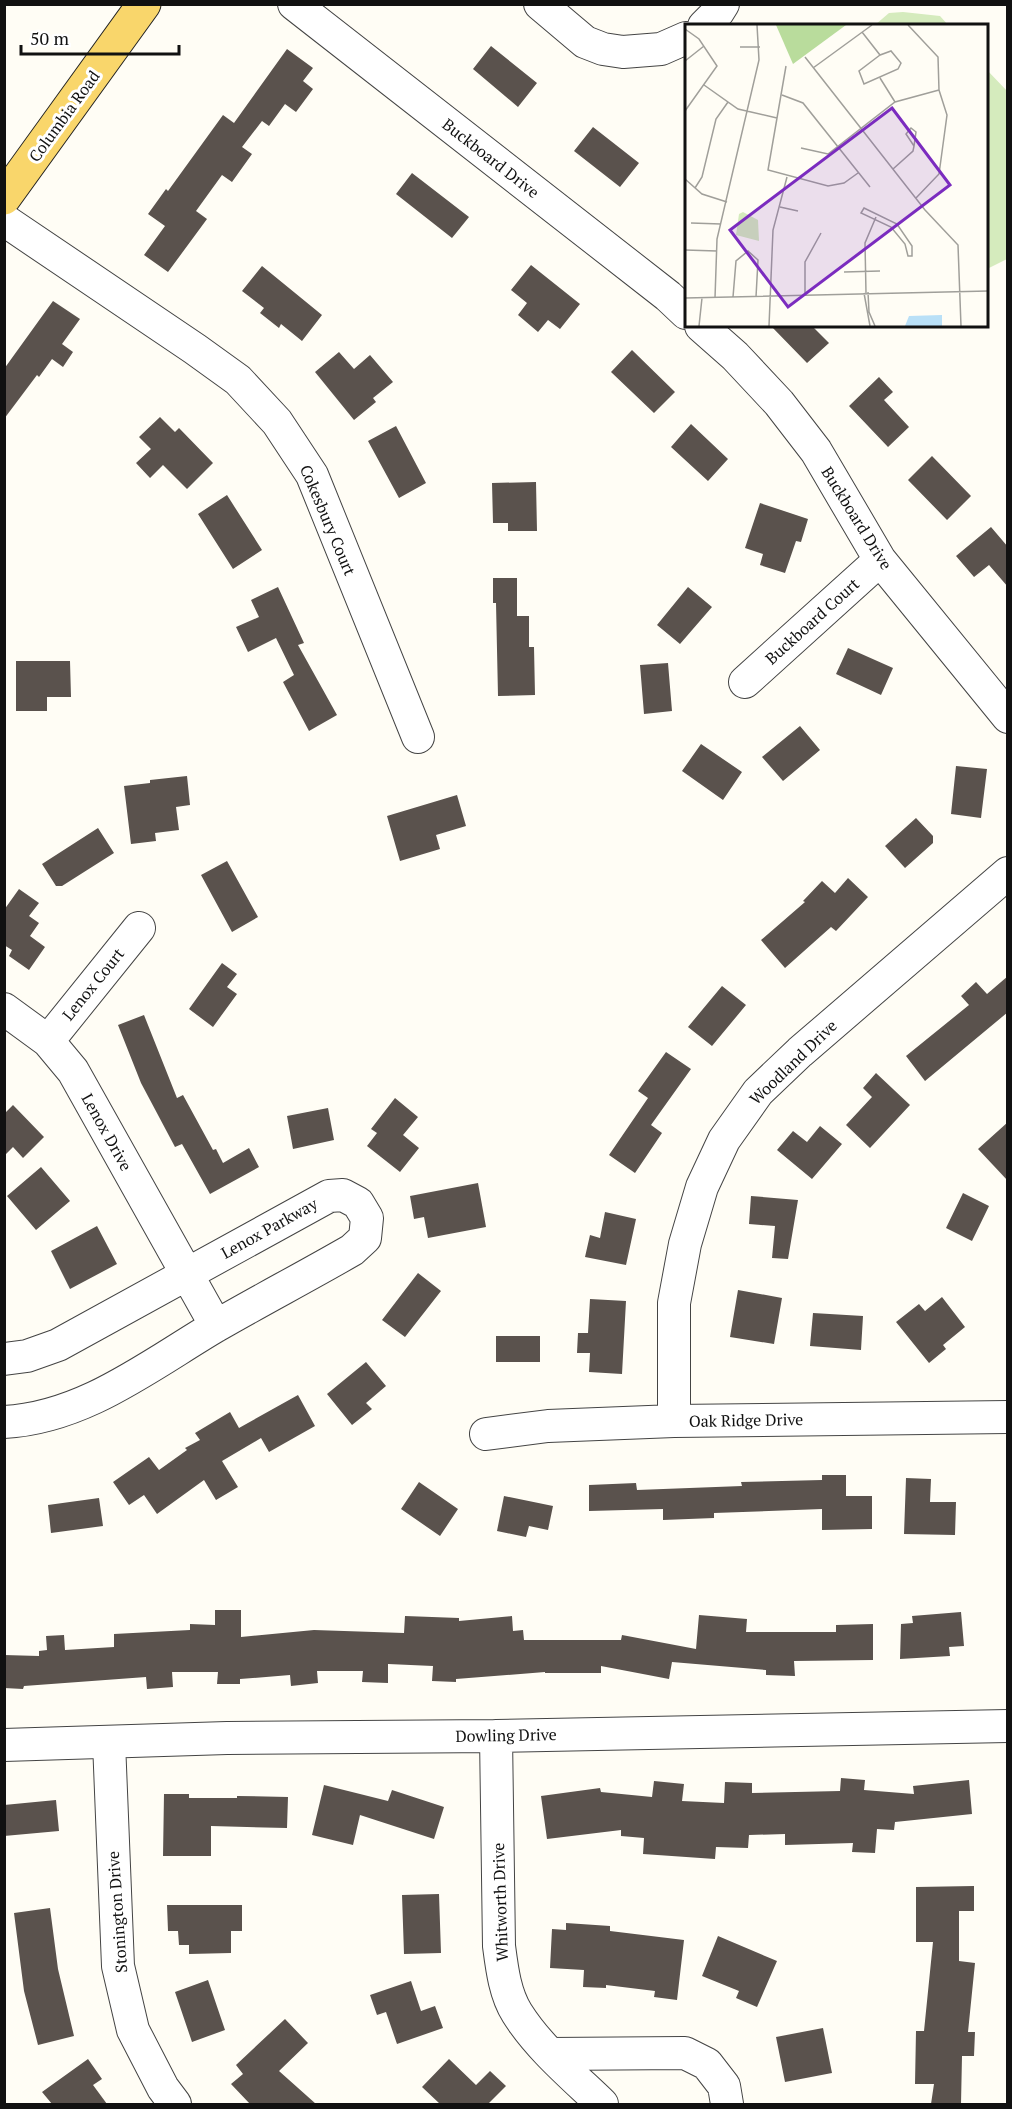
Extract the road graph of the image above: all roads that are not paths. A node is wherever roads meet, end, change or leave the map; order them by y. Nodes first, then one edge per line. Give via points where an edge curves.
1 (144, 4) edge
2 (294, 4) edge
3 (540, 4) edge
4 (723, 4) edge
5 (706, 24) edge
6 (685, 39) edge
7 (4, 198) edge
8 (4, 220) edge
9 (685, 310) edge
10 (702, 327) edge
11 (880, 560) junction
12 (745, 682) dead end
13 (1008, 717) edge
14 (418, 737) dead end
15 (1008, 873) edge
16 (139, 928) dead end
17 (4, 1009) edge
18 (48, 1041) junction
19 (186, 1274) junction
20 (216, 1326) junction
21 (4, 1359) edge
22 (1008, 1416) edge
23 (674, 1421) junction
24 (4, 1422) edge
25 (486, 1434) dead end
26 (1008, 1726) edge
27 (496, 1736) junction
28 (109, 1742) junction
29 (4, 1745) edge
30 (550, 2054) junction
31 (176, 2104) edge
32 (602, 2104) edge
33 (727, 2104) edge

1 - 7 main road, Columbia Road
2 - 9 street, Buckboard Drive
3 - 6 street via 585,42 603,49 661,50
4 - 5 street
8 - 14 street, Cokesbury Court via 238,380 277,422 312,475
10 - 11 street, Buckboard Drive via 779,403 816,451
11 - 12 street, Buckboard Court
11 - 13 street, Buckboard Drive
15 - 23 street, Woodland Drive via 800,1052 758,1092 724,1140 702,1186 685,1244 674,1303
16 - 18 street, Lenox Court
17 - 18 street, Lenox Drive
18 - 19 street, Lenox Drive via 73,1071
19 - 20 street
19 - 20 street, Lenox Parkway via 328,1196 343,1195 358,1203 367,1218 365,1238 352,1250
19 - 21 street, Lenox Parkway via 58,1345
20 - 24 street, Lenox Parkway via 118,1386 78,1405 44,1416
22 - 23 street, Oak Ridge Drive
23 - 25 street, Oak Ridge Drive via 548,1426
26 - 27 street, Dowling Drive
27 - 28 street, Dowling Drive
27 - 30 street, Whitworth Drive via 499,1946 504,1980 516,2012
28 - 29 street, Dowling Drive
28 - 31 street, Stonington Drive via 118,1966 133,2030 163,2088
30 - 32 street, Whitworth Drive
30 - 33 street via 685,2053 707,2064 724,2086

